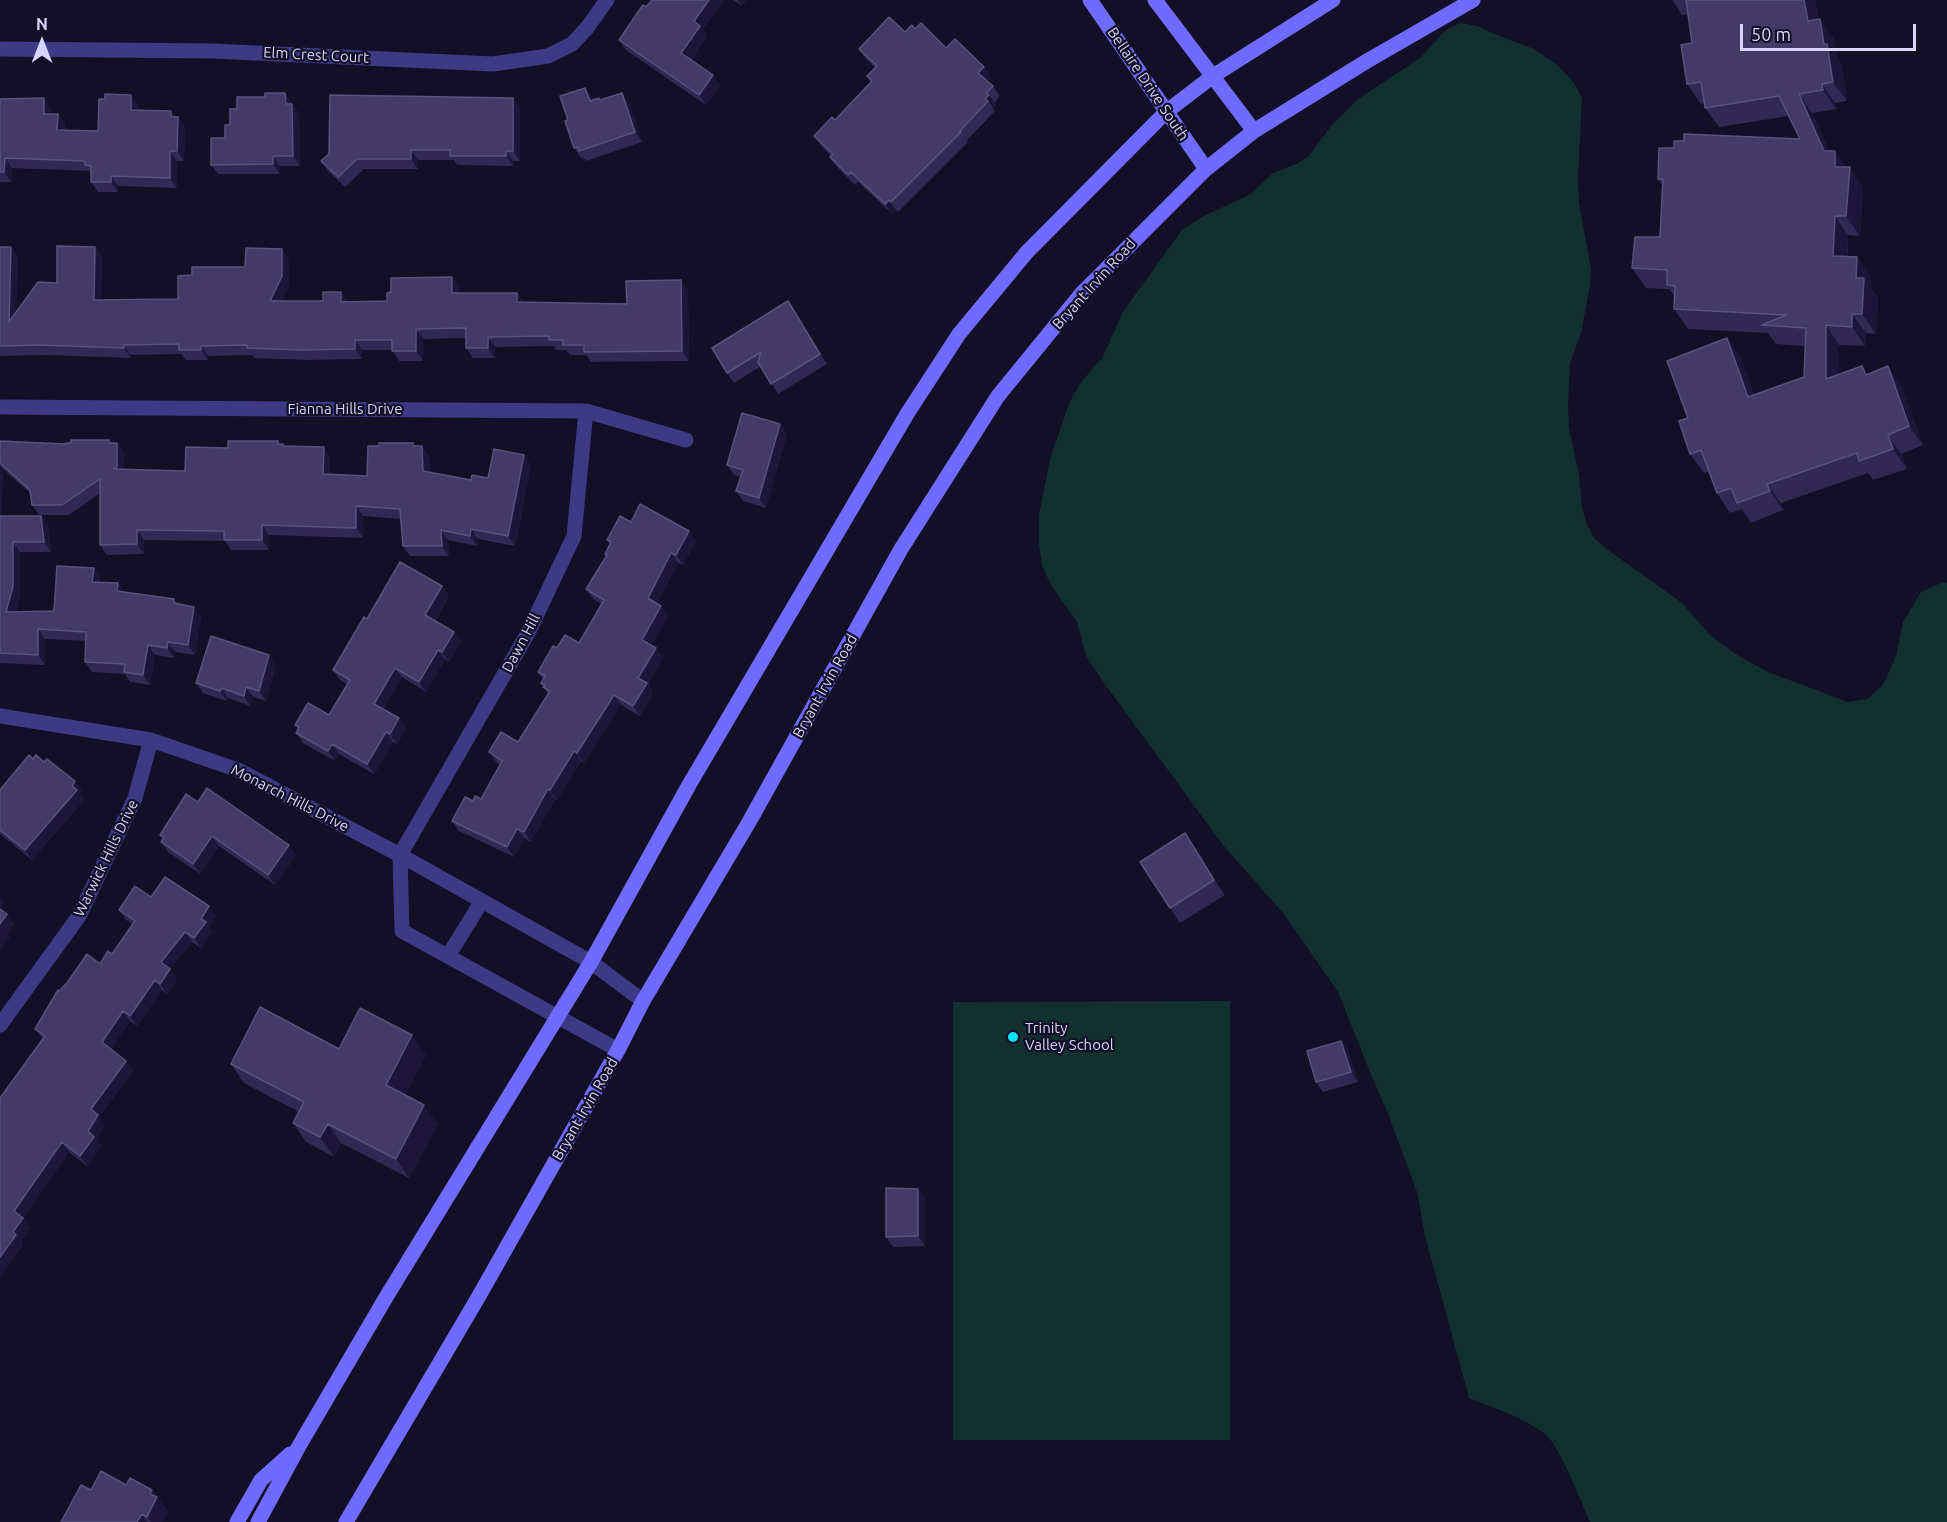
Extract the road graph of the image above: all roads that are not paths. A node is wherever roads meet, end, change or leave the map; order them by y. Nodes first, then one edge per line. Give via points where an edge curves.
1 (607, 0) edge
2 (1090, 0) edge
3 (1155, 0) edge
4 (1333, 0) edge
5 (1473, 0) edge
6 (0, 49) edge
7 (1213, 76) junction
8 (1166, 112) junction
9 (1254, 132) junction
10 (1206, 169) junction
11 (0, 407) edge
12 (586, 411) junction
13 (686, 440) dead end
14 (0, 716) edge
15 (151, 740) junction
16 (400, 855) junction
17 (482, 901) junction
18 (448, 956) junction
19 (591, 962) junction
20 (643, 1001) junction
21 (559, 1016) junction
22 (0, 1025) edge
23 (618, 1050) junction
24 (299, 1446) junction
25 (237, 1522) edge
26 (258, 1522) edge
27 (346, 1522) edge

1 - 6 street, Elm Crest Court via 573,44 548,56 494,64 213,51
2 - 8 main road, Bellaire Drive South
3 - 7 main road
4 - 7 main road
5 - 9 main road, Bryant Irvin Road
7 - 8 main road
7 - 9 main road
8 - 10 main road, Bellaire Drive South
8 - 19 main road via 1027,252 959,334 907,414 719,734
9 - 10 main road, Bryant Irvin Road
10 - 20 main road, Bryant Irvin Road via 1082,292 998,396 901,549 749,822
11 - 12 street, Fianna Hills Drive
12 - 13 street, Fianna Hills Drive
12 - 16 street, Dawn Hill via 574,536 528,633
14 - 15 street, Monarch Hills Drive
15 - 16 street, Monarch Hills Drive via 238,770
15 - 22 street, Warwick Hills Drive via 135,798 79,916
16 - 17 street, Monarch Hills Drive
16 - 18 street via 402,931
17 - 18 street
17 - 19 street, Monarch Hills Drive
18 - 21 street
19 - 20 street, Monarch Hills Drive
19 - 21 main road
20 - 23 main road, Bryant Irvin Road
21 - 23 street
21 - 24 main road
23 - 27 main road, Bryant Irvin Road
24 - 25 main road via 261,1480
24 - 26 main road

